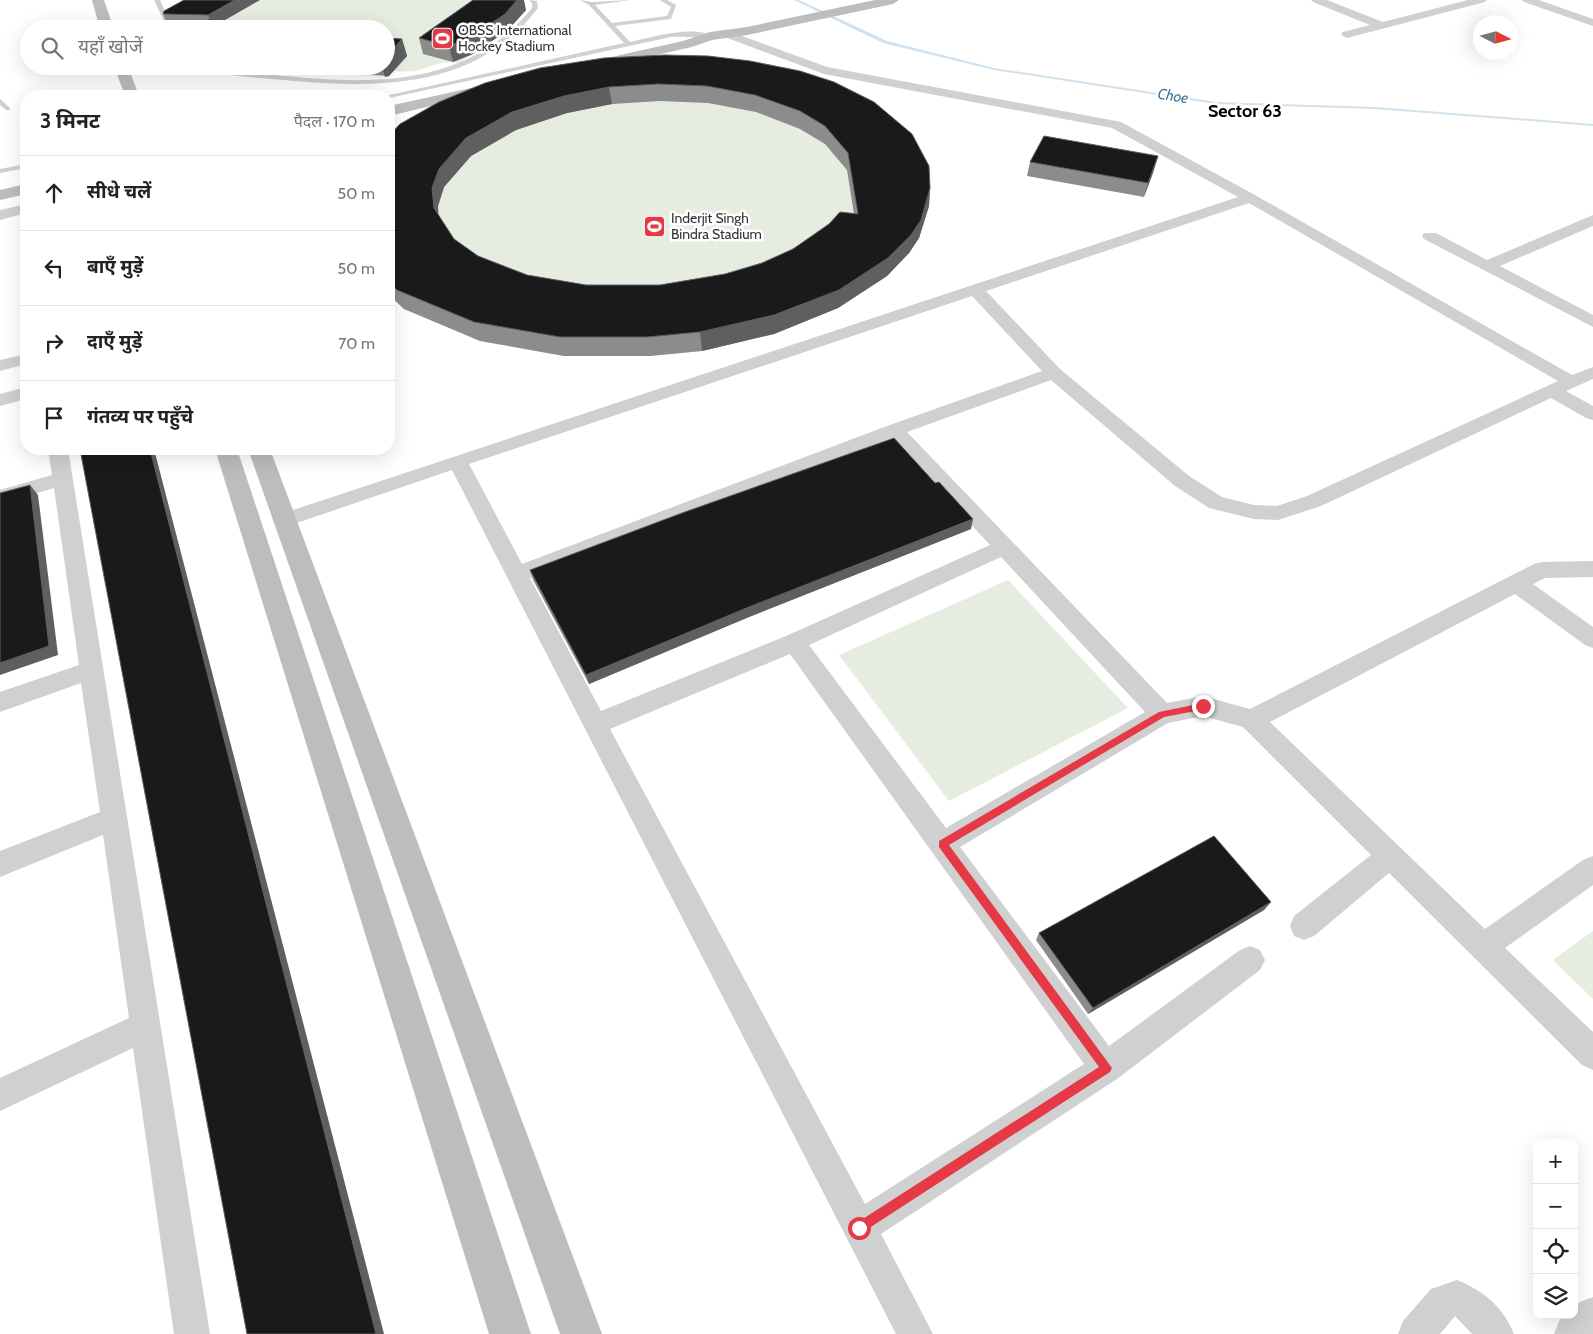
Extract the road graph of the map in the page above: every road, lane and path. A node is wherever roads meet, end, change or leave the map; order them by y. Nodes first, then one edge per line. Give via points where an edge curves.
1 (98, 0) edge
2 (157, 0) edge
3 (197, 0) edge
4 (532, 0) edge
5 (582, 0) edge
6 (628, 0) edge
7 (663, 0) edge
8 (1317, 0) edge
9 (1481, 0) edge
10 (1528, 0) edge
11 (889, 1) edge
12 (1575, 2) dead end
13 (591, 4) junction
14 (1422, 5) dead end
15 (1552, 9) junction
16 (1436, 11) junction
17 (166, 19) joint
18 (104, 20) edge
19 (1593, 24) edge
20 (612, 25) junction
21 (1382, 26) junction
22 (726, 34) junction
23 (1347, 34) dead end
24 (710, 36) junction
25 (629, 45) junction
26 (125, 75) edge
27 (252, 75) edge
28 (133, 90) edge
29 (395, 95) edge
30 (0, 101) edge
31 (8, 109) dead end
32 (395, 109) edge
33 (20, 167) edge
34 (0, 172) edge
35 (20, 190) edge
36 (0, 195) edge
37 (1250, 198) junction
38 (20, 210) edge
39 (0, 215) edge
40 (1593, 220) edge
41 (1430, 236) dead end
42 (1486, 266) junction
43 (975, 288) junction
44 (1593, 322) edge
45 (20, 361) edge
46 (0, 366) edge
47 (1593, 372) edge
48 (1054, 373) junction
49 (1572, 382) junction
50 (1554, 392) junction
51 (20, 395) edge
52 (0, 400) edge
53 (1593, 414) edge
54 (894, 430) junction
55 (59, 455) edge
56 (228, 455) edge
57 (261, 455) edge
58 (457, 461) junction
59 (63, 479) junction
60 (0, 497) edge
61 (285, 520) junction
62 (1005, 547) junction
63 (1593, 569) edge
64 (517, 574) junction
65 (1516, 583) junction
66 (1593, 639) edge
67 (794, 642) junction
68 (92, 670) junction
69 (0, 702) edge
70 (1162, 714) junction
71 (1252, 720) junction
72 (595, 724) junction
73 (114, 818) junction
74 (942, 844) junction
75 (1390, 856) junction
76 (0, 864) edge
77 (1593, 869) edge
78 (1304, 926) dead end
79 (1483, 947) junction
80 (1250, 960) dead end
81 (146, 1026) junction
82 (1593, 1054) edge
83 (1106, 1068) junction
84 (0, 1096) edge
85 (859, 1228) junction
86 (1593, 1315) edge
87 (192, 1334) edge
88 (510, 1334) edge
89 (581, 1334) edge
90 (915, 1334) edge
91 (1416, 1334) edge
92 (1496, 1334) edge
93 (1572, 1334) edge

1 - 18 main road
2 - 17 lane
3 - 17 lane
4 - 27 lane via 535,8 508,38 491,51 446,71 406,80 346,84
5 - 13 lane
6 - 13 lane
7 - 20 lane via 674,6 669,18
8 - 21 street
9 - 16 street
10 - 15 street
11 - 22 main road
12 - 15 street
13 - 20 lane
14 - 16 street
15 - 19 street
16 - 21 street
20 - 25 lane
21 - 23 street
22 - 24 main road
22 - 37 street via 824,70 1105,122 1125,129
24 - 25 lane via 680,34
24 - 32 main road
25 - 29 lane
26 - 28 main road
30 - 31 lane
33 - 34 lane
35 - 36 main road
37 - 43 street
37 - 49 street
38 - 39 street
40 - 42 street
41 - 42 street
42 - 44 street
43 - 48 street
43 - 58 street
45 - 46 street
47 - 49 street
48 - 50 street via 1182,481 1216,503 1254,512 1278,513 1314,501
48 - 54 street
49 - 50 street
50 - 53 street
51 - 52 street
54 - 62 street
54 - 64 street
55 - 59 street
56 - 88 main road
57 - 61 main road
58 - 61 street
58 - 64 street
59 - 60 street
59 - 68 street
61 - 89 main road
62 - 67 street
62 - 70 street
63 - 65 street via 1542,570
64 - 72 street
65 - 66 street
65 - 71 street
67 - 72 street
67 - 74 street
68 - 69 street
68 - 73 street
70 - 71 street via 1203,706
70 - 74 street
71 - 75 street
72 - 85 street
73 - 76 street
73 - 81 street
74 - 83 street
75 - 78 street
75 - 79 street
77 - 79 street
79 - 82 street
80 - 83 street
81 - 84 street
81 - 87 street
83 - 85 street
85 - 90 street
86 - 93 street
91 - 92 street via 1444,1302 1457,1298 1472,1306

